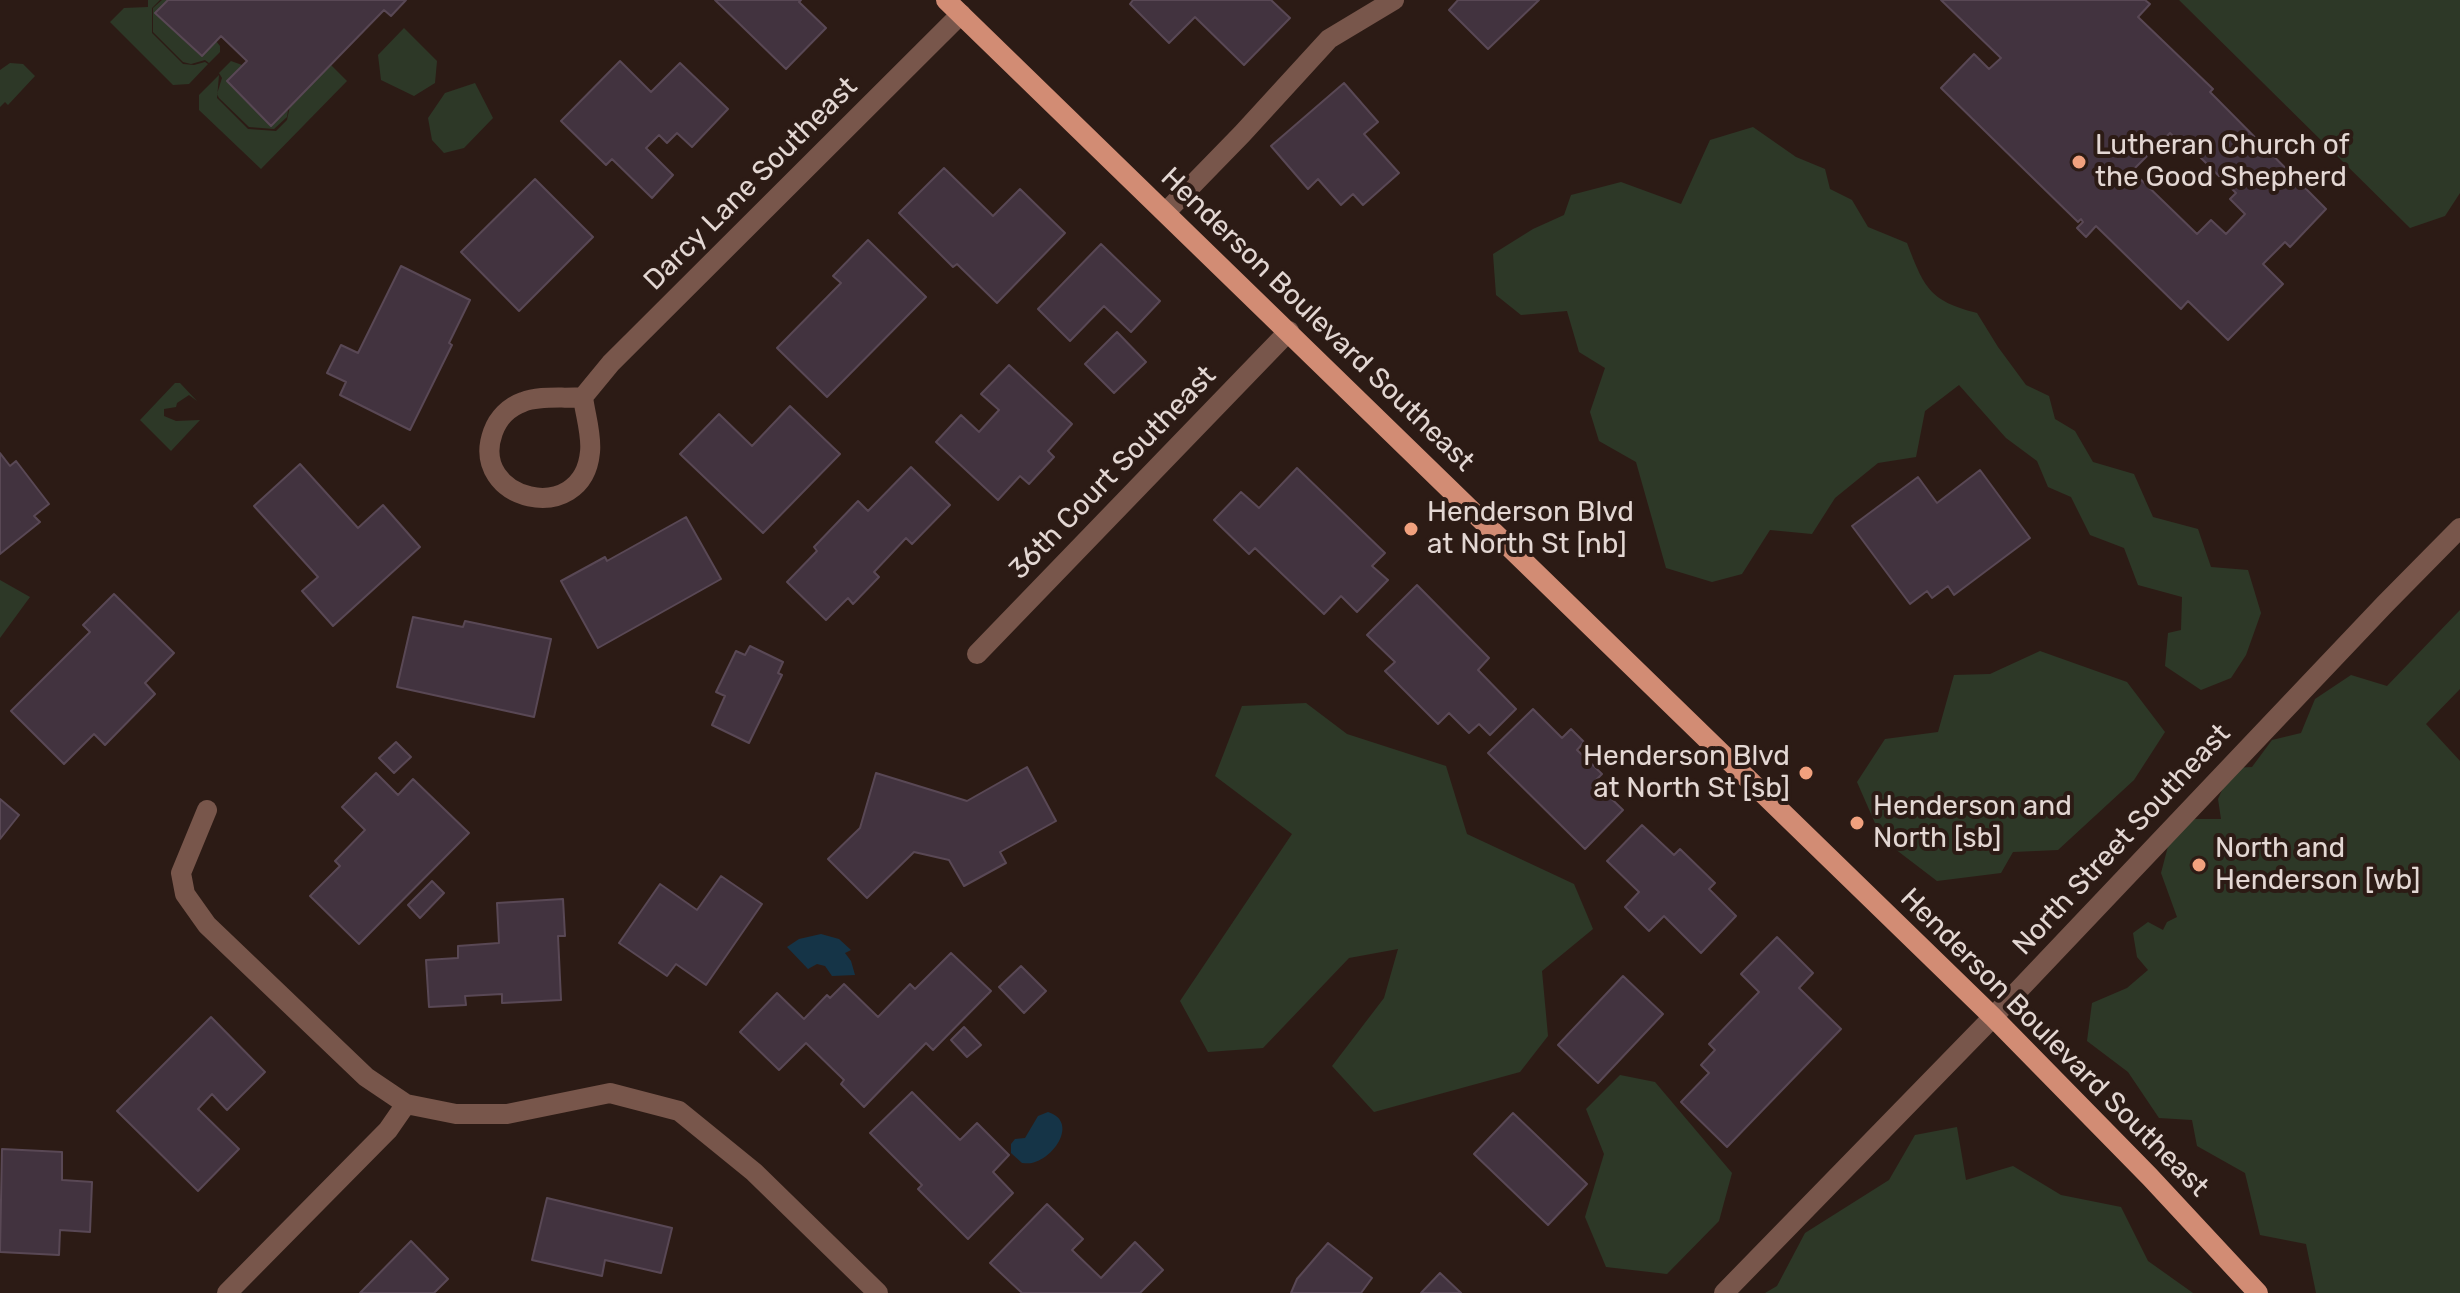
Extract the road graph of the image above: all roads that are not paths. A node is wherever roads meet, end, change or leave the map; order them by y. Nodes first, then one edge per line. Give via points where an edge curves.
1 (1394, 0) edge
2 (954, 7) edge
3 (1166, 212) junction
4 (1289, 331) junction
5 (583, 397) junction
6 (2460, 528) edge
7 (977, 654) dead end
8 (207, 810) dead end
9 (1993, 1017) junction
10 (406, 1104) junction
11 (227, 1293) edge
12 (878, 1293) edge
13 (1724, 1293) edge
14 (2258, 1293) edge

1 - 3 street via 1329,39
2 - 3 main road, Henderson Boulevard Southeast
2 - 5 street, Darcy Lane Southeast
3 - 4 main road, Henderson Boulevard Southeast
4 - 7 street, 36th Court Southeast
4 - 9 main road, Henderson Boulevard Southeast
5 - 5 street via 535,399 506,412 490,440 495,471 505,484 518,494 542,498 567,492 580,480 591,449
6 - 9 street, North Street Southeast
8 - 10 street via 181,873 185,894 207,925 354,1066
9 - 13 street, North Street Southeast
9 - 14 main road, Henderson Boulevard Southeast
10 - 11 street via 388,1130
10 - 12 street via 456,1114 507,1114 610,1093 679,1111 754,1172

